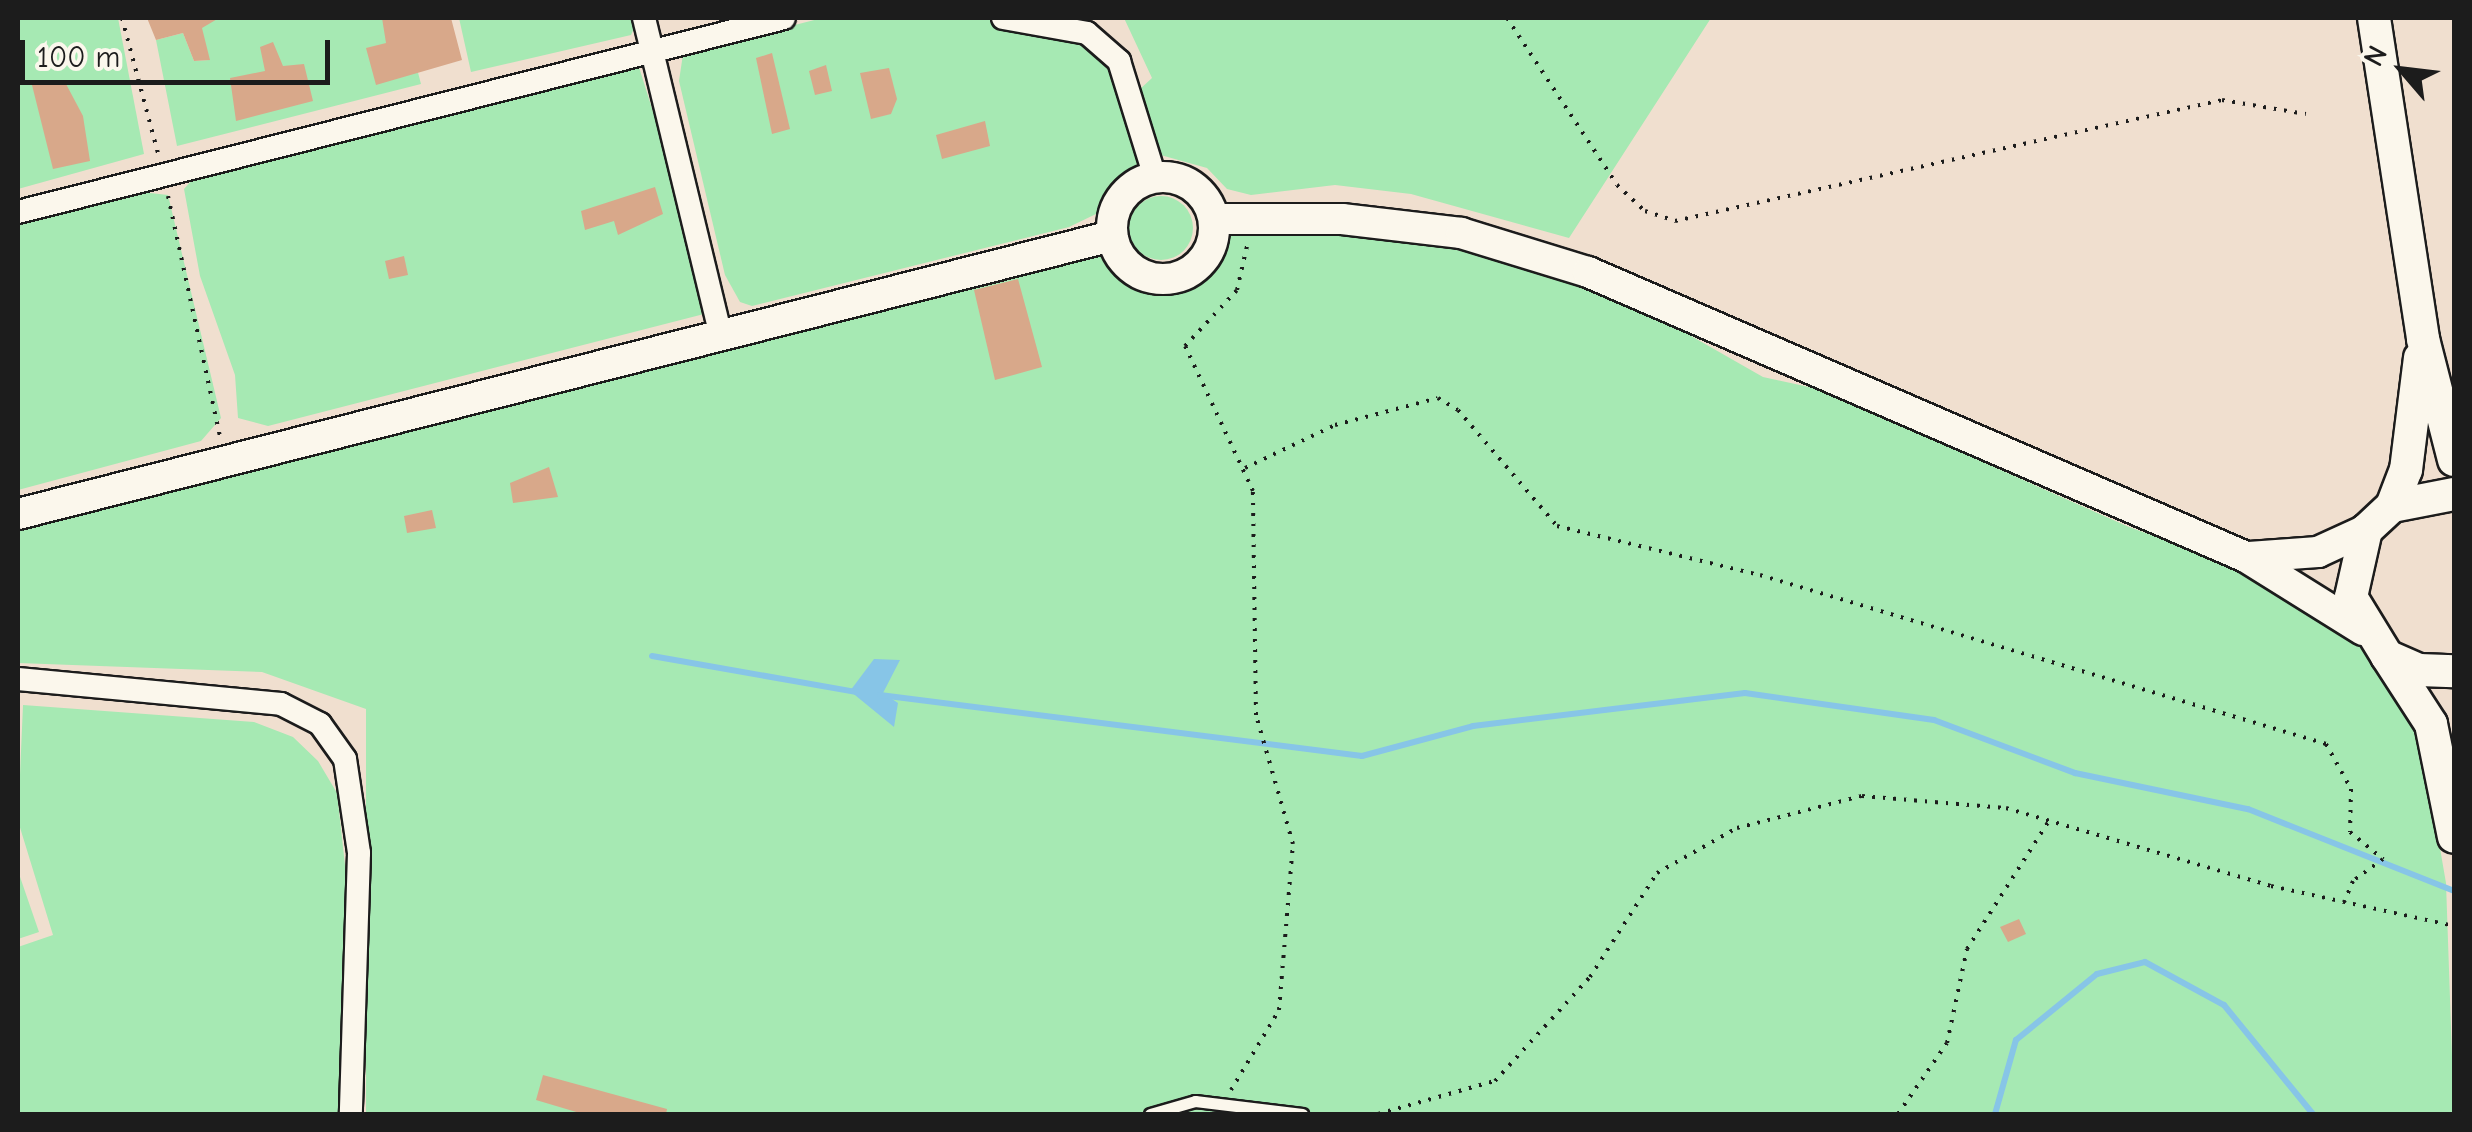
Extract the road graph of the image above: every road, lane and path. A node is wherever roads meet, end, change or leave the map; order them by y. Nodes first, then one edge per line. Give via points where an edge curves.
1 (122, 18) edge
2 (644, 18) edge
3 (784, 18) edge
4 (1002, 18) edge
5 (1507, 18) edge
6 (2374, 18) edge
7 (652, 52) junction
8 (2306, 114) dead end
9 (164, 174) junction
10 (1155, 177) junction
11 (18, 212) edge
12 (1226, 219) junction
13 (1112, 236) junction
14 (720, 336) junction
15 (2423, 339) junction
16 (2454, 460) edge
17 (225, 461) junction
18 (1245, 468) junction
19 (2454, 494) edge
20 (2392, 506) junction
21 (18, 514) edge
22 (2366, 530) junction
23 (2246, 557) junction
24 (2363, 630) junction
25 (2387, 656) junction
26 (2454, 671) edge
27 (18, 678) edge
28 (2049, 820) junction
29 (2454, 837) edge
30 (2344, 902) junction
31 (2454, 926) edge
32 (1223, 1102) junction
33 (351, 1114) edge
34 (1150, 1114) edge
35 (1302, 1114) edge
36 (1378, 1114) edge
37 (1898, 1114) edge

1 - 9 path
2 - 7 street
3 - 7 street
4 - 10 street via 1087,33 1119,61
5 - 8 path via 1617,185 1644,212 1675,221 2222,100
6 - 15 main road
7 - 9 street
7 - 14 street
9 - 11 street
9 - 17 path
10 - 12 street via 1186,182
10 - 13 street via 1126,192
12 - 13 street via 1200,264 1172,279 1140,274
12 - 18 path via 1247,244 1243,280 1185,346 1221,436
12 - 23 street via 1342,219 1461,233 1588,272
13 - 14 street
14 - 17 street
15 - 16 main road
15 - 20 main road via 2406,470
17 - 21 street
18 - 30 path via 1334,425 1438,398 1458,410 1557,526 1760,574 2313,738 2342,759 2350,832 2383,860 2353,881
18 - 32 path via 1256,715 1288,822 1294,880 1279,1010
19 - 20 main road
20 - 22 main road
22 - 23 street via 2318,552
22 - 24 main road via 2351,580
23 - 24 street
24 - 25 main road
25 - 26 main road via 2419,670
25 - 29 main road via 2431,724
27 - 33 street via 282,704 320,724 345,759 359,853
28 - 30 path
28 - 36 path via 2006,808 1862,796 1737,828 1657,874 1590,977 1495,1080
28 - 37 path via 1966,949 1946,1044
30 - 31 path
32 - 34 lane
32 - 35 lane

